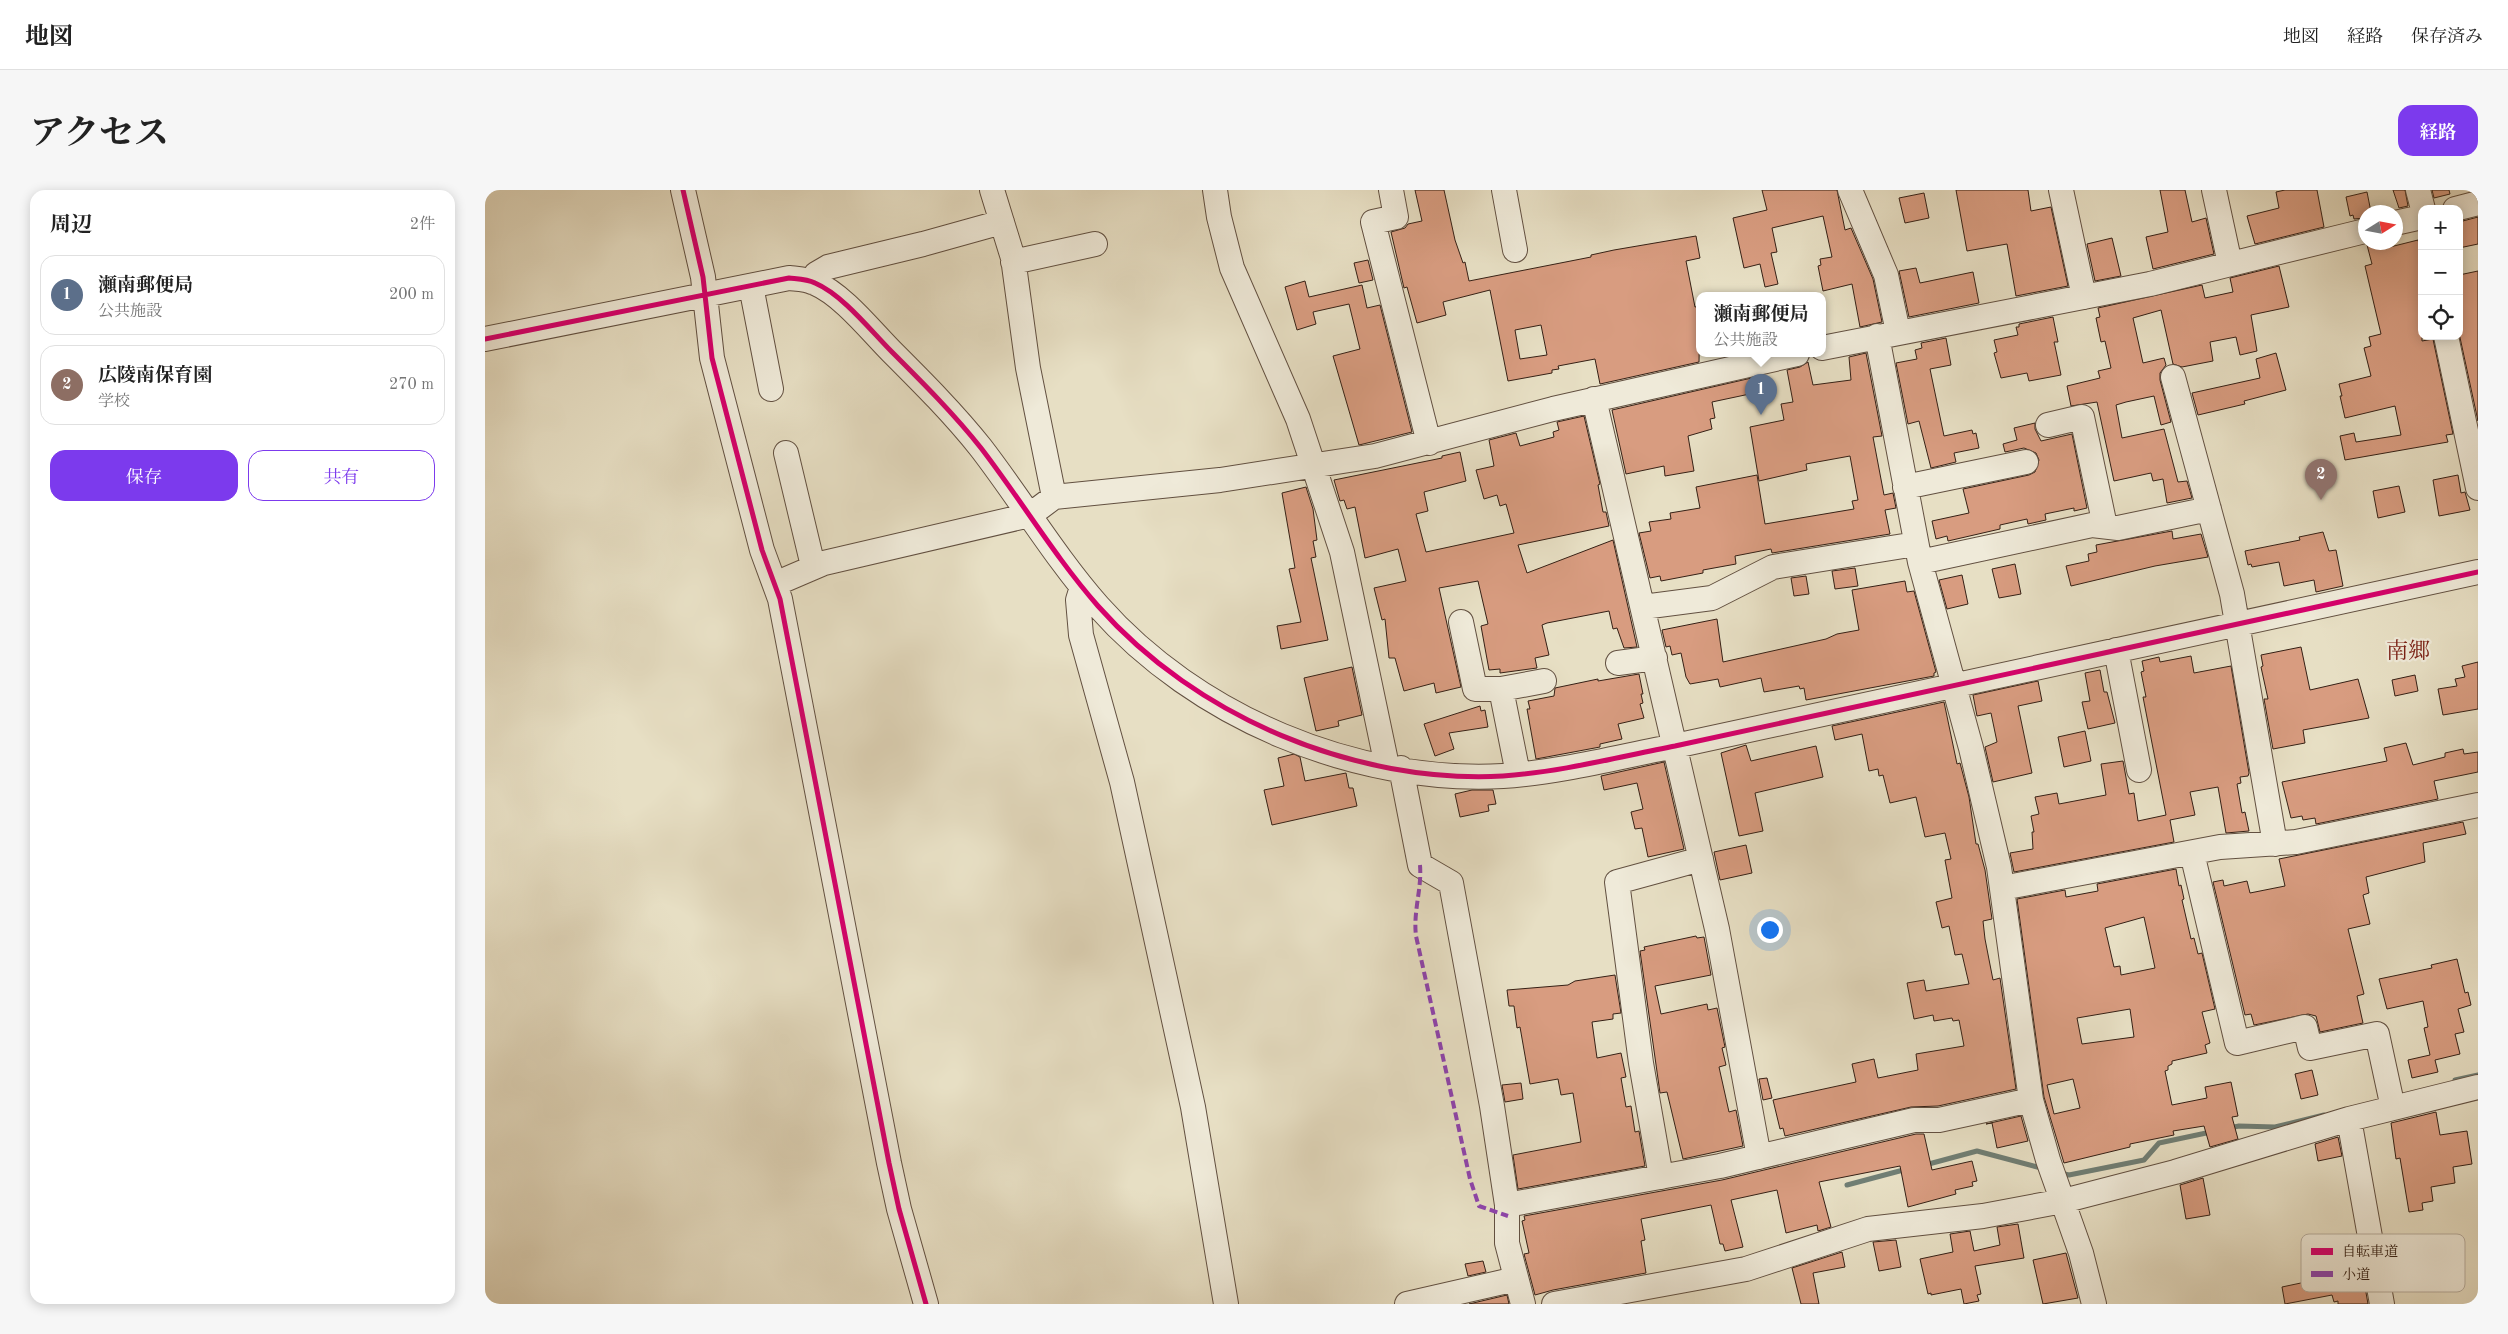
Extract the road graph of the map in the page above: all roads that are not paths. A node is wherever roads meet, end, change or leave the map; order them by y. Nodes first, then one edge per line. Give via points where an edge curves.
1 (683, 190) edge
2 (992, 190) edge
3 (1215, 190) edge
4 (1391, 190) edge
5 (1504, 190) edge
6 (1850, 190) edge
7 (2061, 190) edge
8 (2213, 190) edge
9 (2418, 190) edge
10 (2478, 203) edge
11 (2422, 205) edge
12 (2463, 207) edge
13 (2418, 219) edge
14 (1002, 222) junction
15 (2403, 222) edge
16 (2358, 233) edge
17 (1095, 244) dead end
18 (1515, 250) dead end
19 (1013, 262) junction
20 (2230, 264) junction
21 (812, 282) junction
22 (751, 286) junction
23 (705, 294) junction
24 (2084, 297) junction
25 (1888, 334) junction
26 (485, 339) edge
27 (2447, 340) edge
28 (1826, 347) edge
29 (1783, 357) edge
30 (2173, 377) dead end
31 (771, 389) dead end
32 (1594, 399) junction
33 (2048, 425) dead end
34 (1429, 443) junction
35 (786, 453) dead end
36 (2026, 462) dead end
37 (1313, 467) junction
38 (1905, 487) junction
39 (2478, 488) edge
40 (1054, 497) junction
41 (2209, 509) junction
42 (1030, 515) junction
43 (2105, 526) junction
44 (1918, 553) junction
45 (813, 566) junction
46 (2478, 572) edge
47 (775, 584) junction
48 (1082, 587) junction
49 (1643, 607) junction
50 (1461, 622) dead end
51 (2239, 624) junction
52 (2116, 650) junction
53 (1655, 658) junction
54 (1618, 664) dead end
55 (1544, 680) dead end
56 (1953, 685) junction
57 (1501, 689) junction
58 (1675, 746) junction
59 (1394, 767) junction
60 (2139, 770) dead end
61 (1518, 774) junction
62 (2478, 805) edge
63 (2275, 844) junction
64 (2193, 852) junction
65 (1701, 859) junction
66 (2002, 888) junction
67 (2478, 1087) edge
68 (2391, 1098) junction
69 (2031, 1100) junction
70 (2349, 1119) junction
71 (1759, 1157) junction
72 (1661, 1177) junction
73 (2055, 1180) junction
74 (1507, 1205) junction
75 (2370, 1234) edge
76 (1516, 1279) junction
77 (926, 1304) edge
78 (1226, 1304) edge
79 (1407, 1304) edge
80 (1523, 1304) edge
81 (1554, 1304) edge
82 (2094, 1304) edge

1 - 23 street
2 - 14 street
3 - 37 street via 1232,268 1297,419
4 - 34 street via 1396,217 1373,222
5 - 18 street
6 - 25 street via 1886,275
7 - 24 street
8 - 20 street
9 - 11 street
10 - 12 street
13 - 15 street
14 - 19 street
14 - 21 street via 828,267 816,274
16 - 20 street
17 - 19 street
19 - 40 street via 1028,368
20 - 24 street
21 - 22 street via 789,278
21 - 42 street via 844,304 934,394
22 - 23 street
22 - 31 street
23 - 26 street
23 - 47 street via 713,358 762,550
24 - 25 street
25 - 28 street
25 - 38 street
27 - 39 street
29 - 32 street
30 - 41 street
32 - 34 street
32 - 49 street
33 - 43 street via 2082,417
34 - 37 street
35 - 45 street
36 - 38 street
37 - 40 street
37 - 59 street via 1342,552
38 - 44 street
40 - 42 street
41 - 43 street via 2118,528
41 - 51 street
42 - 45 street
42 - 48 street
43 - 44 street via 2092,525
44 - 49 street via 1773,567 1712,598
44 - 56 street
45 - 47 street
46 - 51 street
47 - 77 street via 893,1181
48 - 59 street via 1115,624 1162,666 1219,704 1307,746
48 - 78 street via 1078,600 1081,635 1122,782 1193,1107
49 - 53 street
50 - 57 street via 1475,689
51 - 52 street
51 - 63 street
52 - 56 street
52 - 60 street
53 - 54 street
53 - 58 street
55 - 57 street
56 - 58 street
56 - 66 street via 1980,781
57 - 61 street
58 - 61 street
58 - 65 street
59 - 61 street via 1453,774
59 - 74 street via 1428,869 1451,883 1476,1012
62 - 63 street
63 - 64 street
64 - 66 street
64 - 68 street via 2237,1043 2305,1026 2310,1048 2377,1034
65 - 71 street via 1723,957
65 - 72 street via 1617,882 1641,1064
66 - 69 street
67 - 68 street
68 - 70 street
69 - 71 street via 1939,1120 1914,1120
69 - 73 street
70 - 73 street via 2175,1172
70 - 75 street
71 - 72 street
72 - 74 street
73 - 81 street via 1983,1216 1868,1229 1746,1269
73 - 82 street via 2081,1253
74 - 76 street via 1507,1243
76 - 79 street
76 - 80 street

